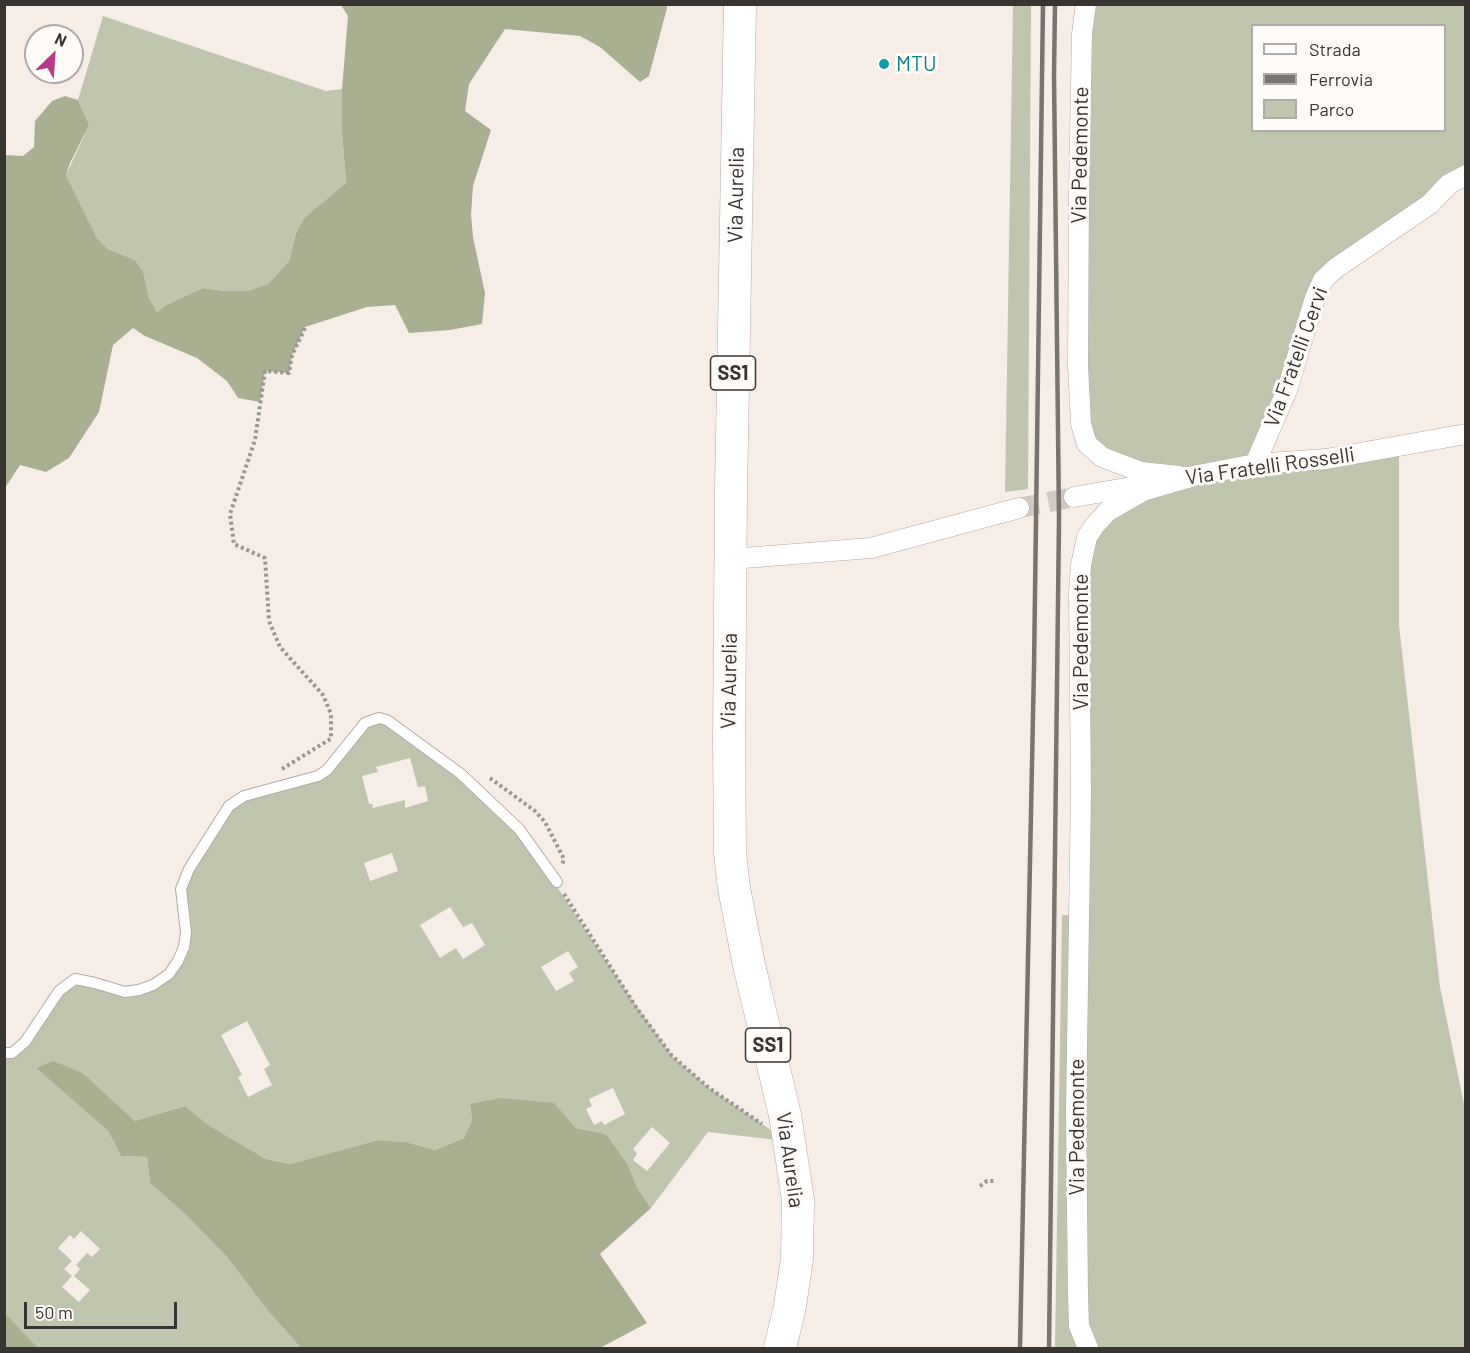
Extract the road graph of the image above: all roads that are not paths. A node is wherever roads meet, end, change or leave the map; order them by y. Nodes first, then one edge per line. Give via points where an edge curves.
1 (740, 4) edge
2 (1086, 4) edge
3 (1466, 175) edge
4 (1466, 434) edge
5 (1255, 464) junction
6 (1191, 477) junction
7 (1074, 497) tunnel mouth
8 (1019, 508) tunnel mouth
9 (731, 560) junction
10 (557, 882) road end
11 (4, 1053) edge
12 (780, 1348) edge
13 (1088, 1348) edge

1 - 9 main road, Via Aurelia / SS1
2 - 6 street, Via Pedemonte via 1078,191 1077,365 1081,424 1087,444 1102,457 1141,472
3 - 5 street, Via Fratelli Cervi via 1323,280 1287,390
4 - 5 street, Via Fratelli Rosselli via 1326,459
5 - 6 street, Via Fratelli Rosselli
6 - 7 street, Via Fratelli Rosselli
6 - 13 street, Via Pedemonte via 1143,491 1108,511 1087,537 1081,565 1076,1112 1078,1295 1080,1326
8 - 9 street via 871,548
9 - 12 main road, Via Aurelia / SS1 via 732,876 789,1137 798,1200 797,1259
10 - 11 lane via 519,829 462,774 379,718 365,723 318,776 244,796 229,806 189,868 181,889 184,947 169,974 153,985 125,992 75,979 59,991 25,1042 12,1053

